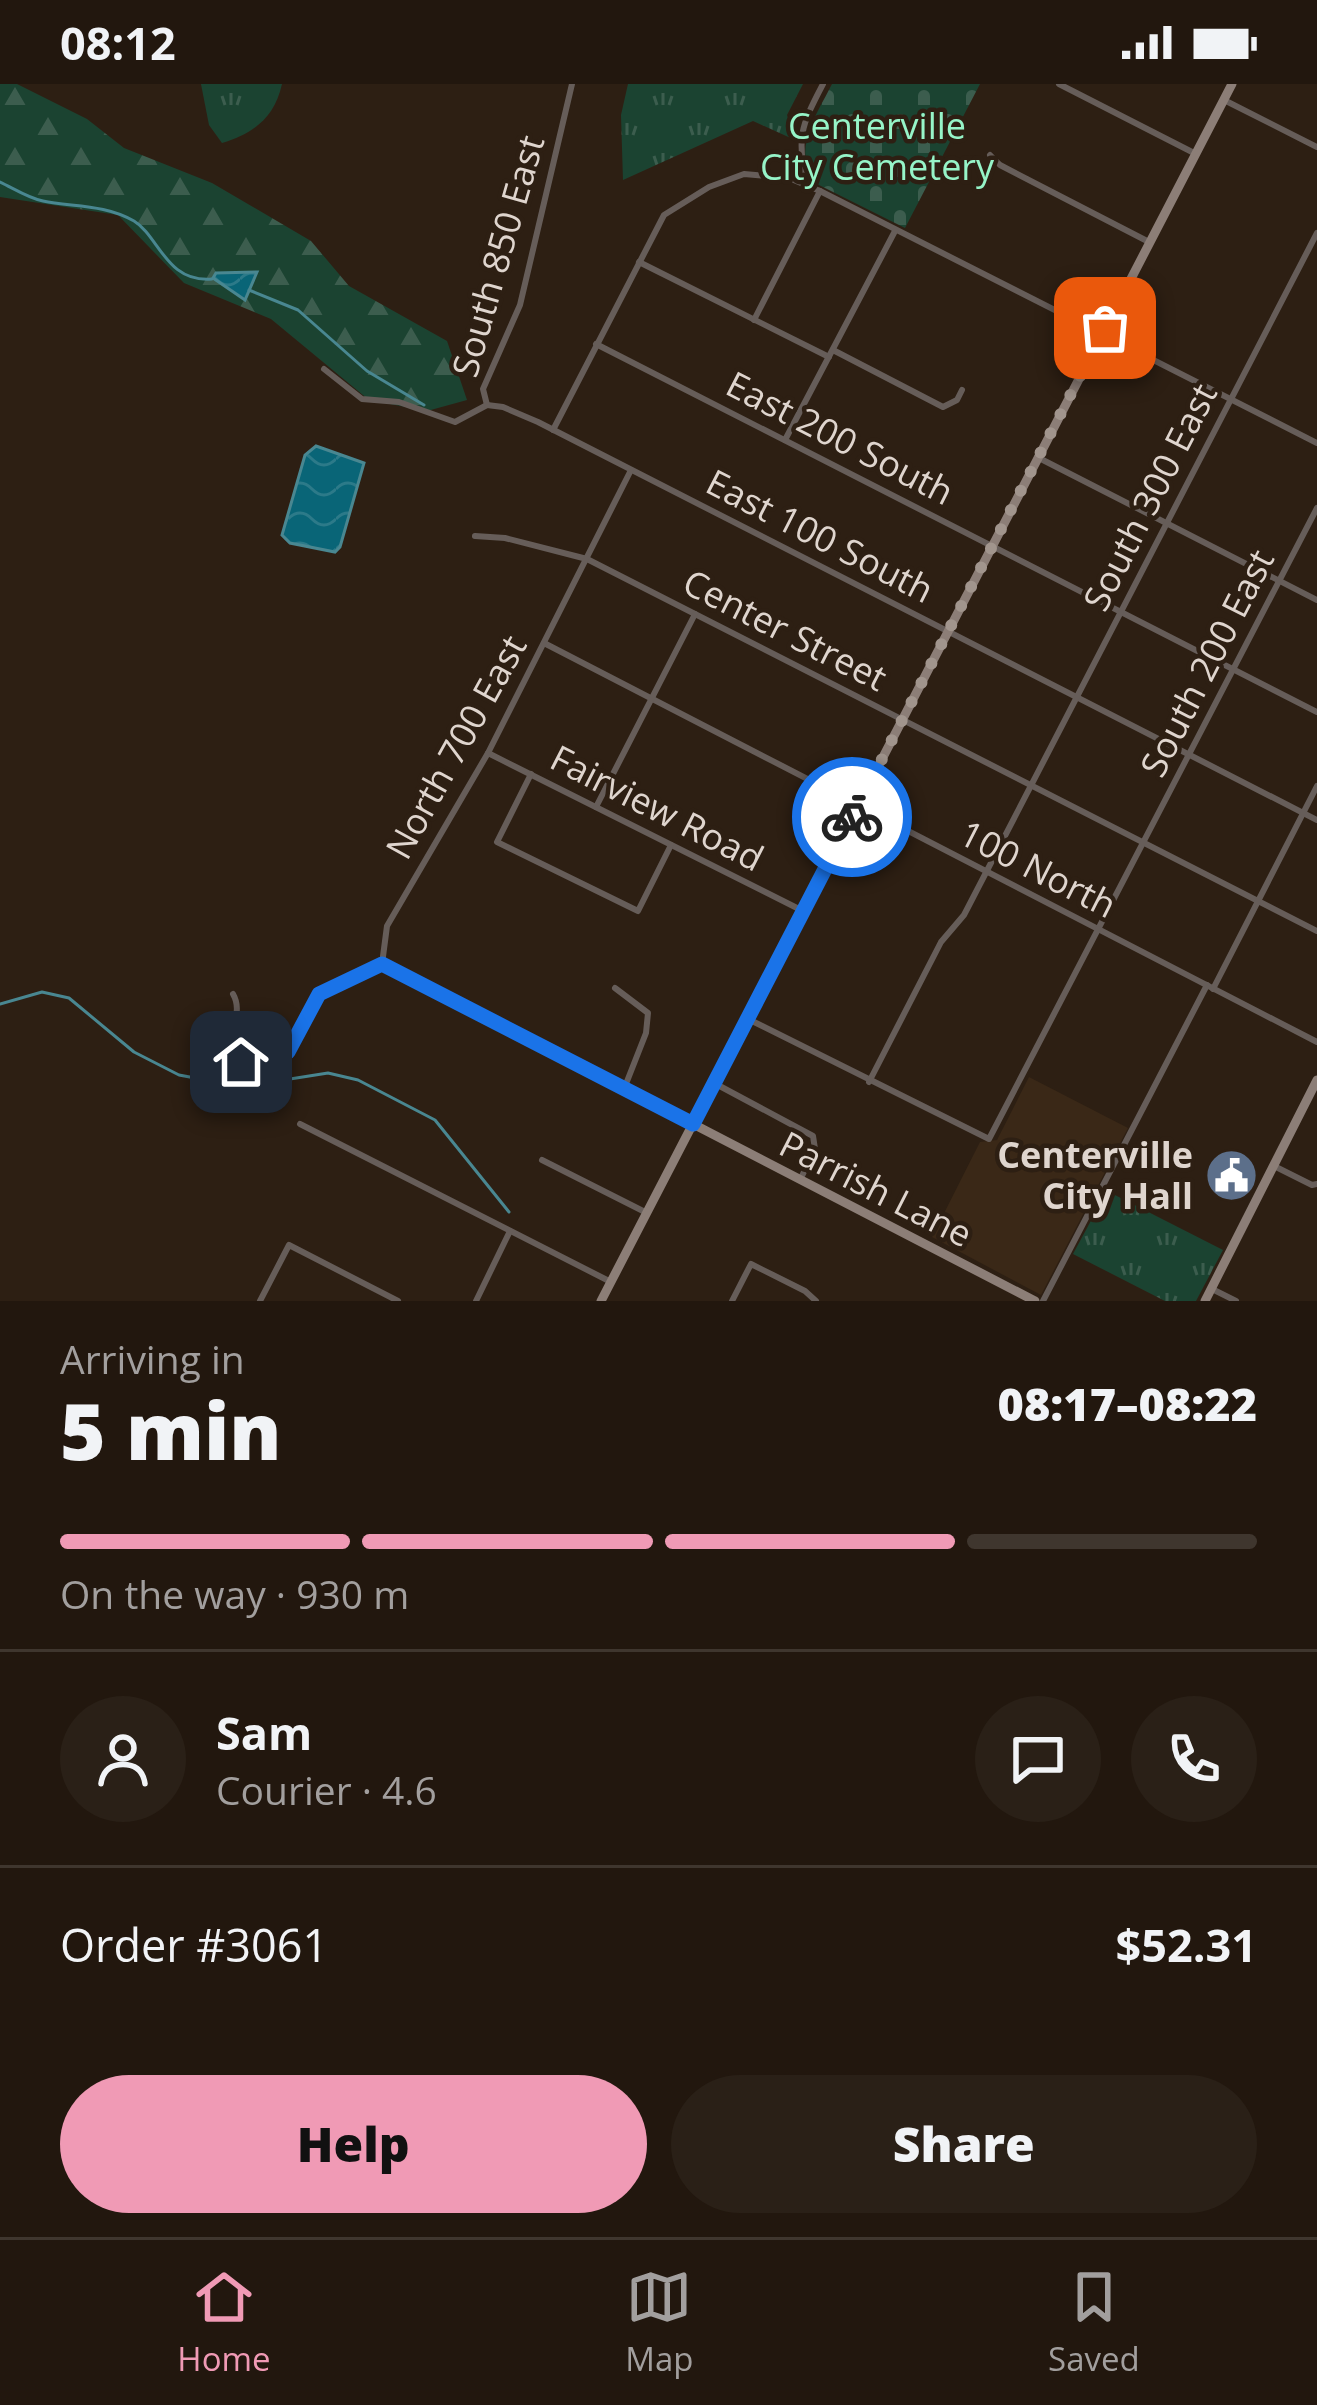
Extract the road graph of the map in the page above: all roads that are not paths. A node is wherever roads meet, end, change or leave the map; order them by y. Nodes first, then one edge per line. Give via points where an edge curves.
1 (572, 84) edge
2 (823, 84) edge
3 (1059, 84) edge
4 (1232, 84) edge
5 (1223, 100) junction
6 (1317, 147) edge
7 (991, 154) dead end
8 (1196, 154) junction
9 (807, 185) junction
10 (820, 191) junction
11 (895, 229) junction
12 (1317, 232) edge
13 (1150, 242) junction
14 (637, 261) junction
15 (754, 320) junction
16 (1102, 334) junction
17 (596, 344) junction
18 (831, 353) junction
19 (324, 369) dead end
20 (962, 390) dead end
21 (1231, 399) junction
22 (487, 405) junction
23 (553, 430) junction
24 (785, 440) junction
25 (1317, 443) edge
26 (1037, 457) junction
27 (632, 470) junction
28 (1317, 508) edge
29 (1167, 524) junction
30 (475, 536) dead end
31 (992, 545) junction
32 (587, 559) junction
33 (1280, 581) junction
34 (1317, 600) edge
35 (1121, 612) junction
36 (694, 614) junction
37 (947, 631) junction
38 (544, 643) junction
39 (1234, 669) junction
40 (1077, 698) junction
41 (651, 699) junction
42 (1317, 712) edge
43 (902, 719) junction
44 (488, 753) junction
45 (1190, 755) junction
46 (531, 774) junction
47 (1032, 786) junction
48 (1317, 786) edge
49 (857, 806) junction
50 (596, 807) junction
51 (1303, 813) junction
52 (1317, 820) edge
53 (1144, 843) junction
54 (671, 845) junction
55 (986, 873) junction
56 (1257, 900) junction
57 (802, 911) junction
58 (1100, 930) junction
59 (1317, 931) edge
60 (382, 964) junction
61 (1210, 987) junction
62 (615, 988) dead end
63 (233, 994) dead end
64 (748, 1019) junction
65 (1317, 1042) edge
66 (1317, 1080) edge
67 (869, 1082) junction
68 (714, 1083) junction
69 (624, 1089) junction
70 (300, 1124) dead end
71 (693, 1124) junction
72 (542, 1160) dead end
73 (1274, 1166) junction
74 (800, 1180) junction
75 (1317, 1184) edge
76 (647, 1213) junction
77 (510, 1231) junction
78 (610, 1282) junction
79 (1212, 1289) junction
80 (260, 1301) edge
81 (398, 1301) edge
82 (476, 1301) edge
83 (601, 1301) edge
84 (732, 1301) edge
85 (816, 1301) edge
86 (1039, 1301) edge
87 (1205, 1301) edge
88 (1236, 1301) edge

1 - 22 street, South 850 East via 520,305 483,389
2 - 9 street via 800,128
3 - 8 street
4 - 5 street
5 - 6 street
5 - 8 street
7 - 13 street
8 - 13 street
9 - 10 street
9 - 14 street via 768,174 724,180 664,215
10 - 11 street
10 - 15 street
11 - 16 street
11 - 18 street
12 - 21 street, South 300 East
13 - 16 street
14 - 15 street
14 - 17 street
15 - 18 street
16 - 21 street
16 - 26 street
17 - 23 street
17 - 24 street, East 200 South
18 - 20 street via 943,407
18 - 24 street
19 - 22 street, South 850 East via 362,399 454,422
21 - 25 street
21 - 29 street, South 300 East
22 - 23 street, East 100 South
23 - 27 street, East 100 South
24 - 31 street, East 200 South
26 - 29 street
26 - 31 street
27 - 32 street, North 700 East
27 - 37 street, East 100 South
28 - 33 street, South 200 East
29 - 33 street
29 - 35 street, South 300 East
30 - 32 street, Center Street
31 - 35 street, East 200 South
31 - 37 street
32 - 36 street, Center Street
32 - 38 street, North 700 East
33 - 34 street
33 - 39 street, South 200 East
35 - 39 street, East 200 South
35 - 40 street, South 300 East
36 - 41 street
36 - 43 street, Center Street
37 - 40 street, East 100 South
37 - 43 street
38 - 41 street, 100 North
38 - 44 street, North 700 East
39 - 42 street, East 200 South
39 - 45 street, South 200 East
40 - 45 street, East 100 South
40 - 47 street, South 300 East
41 - 49 street, 100 North
41 - 50 street
43 - 47 street, Center Street
43 - 49 street
44 - 46 street, Fairview Road
44 - 60 street, North 700 East via 387,926
45 - 51 street, East 100 South
45 - 53 street, South 200 East
46 - 50 street, Fairview Road
46 - 54 street via 497,842 638,911
47 - 53 street, Center Street
47 - 55 street, South 300 East
48 - 51 street
49 - 55 street, 100 North
49 - 57 street
50 - 54 street, Fairview Road
51 - 52 street, East 100 South
51 - 56 street
53 - 56 street, Center Street
53 - 58 street, South 200 East
54 - 57 street, Fairview Road
55 - 58 street, 100 North
55 - 67 street, South 300 East via 940,942
56 - 59 street, Center Street
56 - 61 street
57 - 64 street
58 - 61 street, 100 North
58 - 67 street, South 200 East via 989,1139
60 - 63 street via 319,994 288,1052 247,1063 228,1047 239,1007
60 - 69 street
61 - 65 street, 100 North
61 - 86 street
62 - 69 street via 648,1013
64 - 67 street
64 - 68 street
66 - 73 street
68 - 71 street
68 - 74 street via 816,1141
69 - 71 street
70 - 77 street
71 - 74 street, Parrish Lane
71 - 76 street
72 - 76 street
73 - 75 street
73 - 79 street
74 - 86 street, Parrish Lane
76 - 78 street
77 - 78 street
77 - 82 street
78 - 83 street
79 - 87 street
79 - 88 street
80 - 81 street via 290,1245
84 - 85 street via 751,1264

